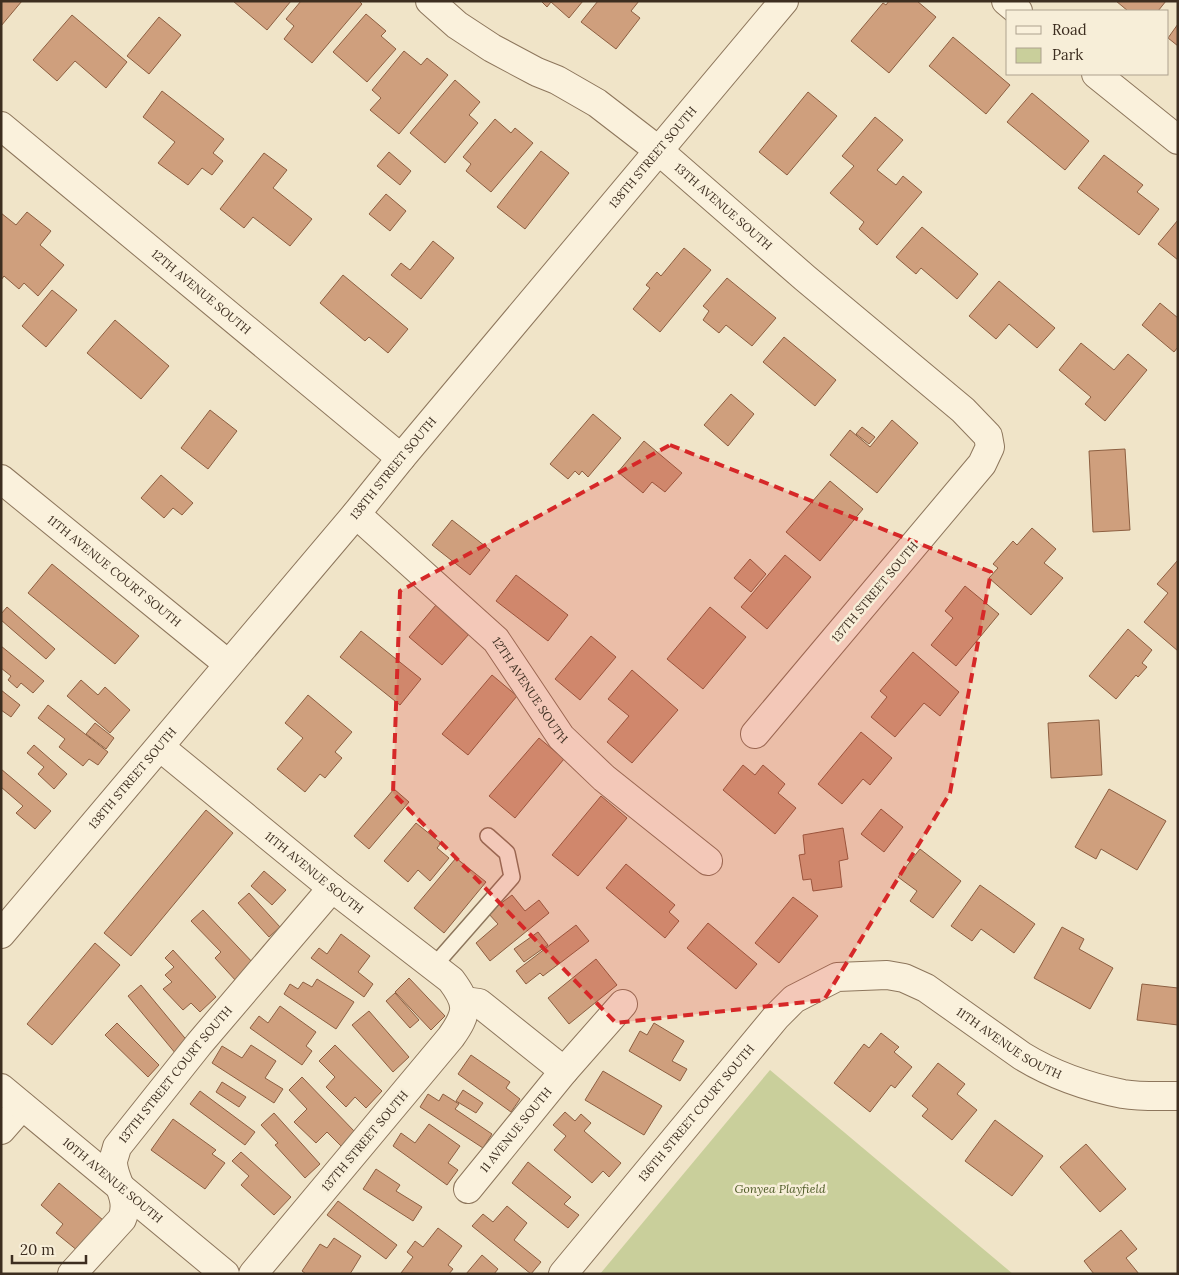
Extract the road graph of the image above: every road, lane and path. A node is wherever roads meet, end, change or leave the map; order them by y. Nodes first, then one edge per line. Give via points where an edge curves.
1 (430, 1) edge
2 (784, 1) edge
3 (1006, 1) edge
4 (1017, 10) edge
5 (1097, 75) edge
6 (1, 126) edge
7 (1178, 140) edge
8 (658, 150) junction
9 (990, 447) joint
10 (401, 458) junction
11 (1, 479) edge
12 (356, 514) junction
13 (228, 664) junction
14 (755, 734) dead end
15 (160, 746) junction
16 (488, 836) dead end
17 (708, 861) dead end
18 (332, 888) junction
19 (1, 934) edge
20 (434, 967) junction
21 (846, 977) joint
22 (464, 1001) junction
23 (622, 1004) dead end
24 (564, 1071) junction
25 (1, 1088) edge
26 (1178, 1096) edge
27 (22, 1106) junction
28 (1, 1130) edge
29 (120, 1186) junction
30 (468, 1188) dead end
31 (72, 1274) edge
32 (225, 1274) edge
33 (253, 1274) edge
34 (563, 1274) edge

1 - 8 street, 13TH AVENUE SOUTH via 457,25 492,48 597,103
2 - 8 street, 138TH STREET SOUTH
3 - 4 street
5 - 7 street
6 - 10 street, 12TH AVENUE SOUTH
8 - 9 street, 13TH AVENUE SOUTH via 963,410 988,436
8 - 10 street, 138TH STREET SOUTH
9 - 14 street, 137TH STREET SOUTH via 982,464
10 - 12 street, 138TH STREET SOUTH
11 - 13 street, 11TH AVENUE COURT SOUTH
12 - 13 street, 138TH STREET SOUTH
12 - 17 street, 12TH AVENUE SOUTH via 496,640 561,737 604,778
13 - 15 street, 138TH STREET SOUTH
15 - 18 street, 11TH AVENUE SOUTH
15 - 19 street, 138TH STREET SOUTH
16 - 20 lane via 507,852 512,878
18 - 20 street, 11TH AVENUE SOUTH
18 - 29 street, 137TH STREET COURT SOUTH via 199,1044 117,1147 113,1164
20 - 22 street, 11TH AVENUE SOUTH via 451,980
21 - 26 street, 11TH AVENUE SOUTH via 887,975 904,978 926,988 1034,1064 1076,1082 1125,1095
21 - 34 street, 136TH STREET COURT SOUTH via 837,976 794,999 776,1017
22 - 24 street via 480,1003
22 - 33 street, 137TH STREET SOUTH via 460,1024 451,1037
23 - 24 street, 11 AVENUE SOUTH
24 - 30 street, 11 AVENUE SOUTH
25 - 27 street, 10TH AVENUE SOUTH
27 - 28 street
27 - 29 street, 10TH AVENUE SOUTH
29 - 31 street, 137TH STREET COURT SOUTH via 125,1204 122,1219
29 - 32 street, 10TH AVENUE SOUTH

